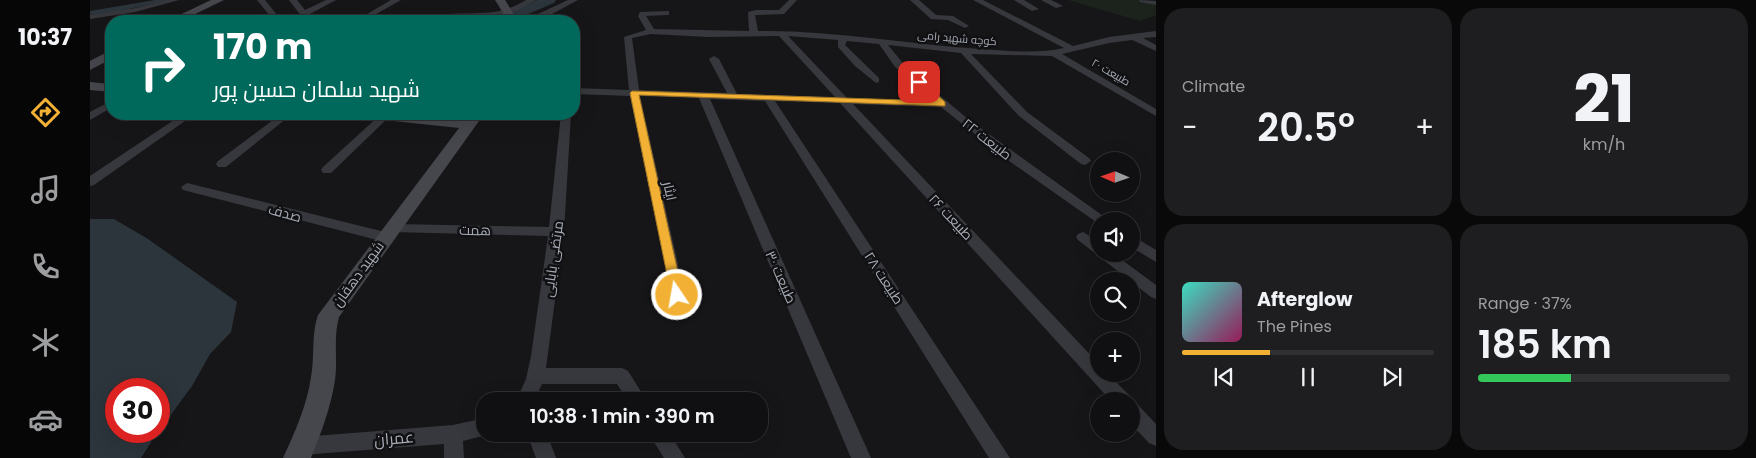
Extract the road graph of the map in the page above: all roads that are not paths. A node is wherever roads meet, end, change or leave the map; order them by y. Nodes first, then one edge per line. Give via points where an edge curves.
1 (143, 0) edge
2 (175, 0) edge
3 (219, 0) edge
4 (261, 0) edge
5 (293, 0) edge
6 (332, 0) edge
7 (397, 0) edge
8 (500, 0) edge
9 (532, 0) edge
10 (574, 0) edge
11 (778, 0) edge
12 (793, 0) edge
13 (914, 0) edge
14 (977, 0) edge
15 (1018, 0) edge
16 (1045, 0) edge
17 (1143, 0) edge
18 (1156, 3) edge
19 (1059, 6) dead end
20 (90, 9) edge
21 (1035, 9) dead end
22 (666, 13) dead end
23 (303, 14) joint
24 (186, 15) edge
25 (273, 15) edge
26 (370, 15) edge
27 (510, 15) edge
28 (512, 15) edge
29 (544, 15) edge
30 (90, 17) edge
31 (965, 26) dead end
32 (651, 31) junction
33 (781, 33) junction
34 (754, 34) junction
35 (1156, 34) edge
36 (1133, 37) junction
37 (843, 38) junction
38 (882, 42) junction
39 (1156, 48) edge
40 (1072, 49) junction
41 (964, 51) junction
42 (1054, 53) junction
43 (105, 57) edge
44 (714, 59) dead end
45 (90, 66) edge
46 (876, 80) dead end
47 (90, 86) edge
48 (105, 87) edge
49 (580, 91) edge
50 (634, 93) junction
51 (703, 95) junction
52 (733, 96) junction
53 (768, 98) junction
54 (843, 100) junction
55 (942, 104) junction
56 (105, 108) edge
57 (1156, 113) edge
58 (90, 117) edge
59 (181, 120) edge
60 (279, 120) edge
61 (381, 120) edge
62 (471, 120) edge
63 (566, 120) edge
64 (1086, 161) dead end
65 (222, 164) dead end
66 (327, 170) dead end
67 (90, 182) edge
68 (187, 187) dead end
69 (1090, 212) edge
70 (389, 232) junction
71 (557, 232) junction
72 (1083, 237) dead end
73 (1090, 243) edge
74 (1140, 246) edge
75 (1156, 257) edge
76 (1115, 262) edge
77 (1156, 293) edge
78 (677, 295) dead end
79 (536, 376) junction
80 (528, 392) edge
81 (632, 392) edge
82 (1114, 392) edge
83 (1140, 421) edge
84 (476, 429) edge
85 (453, 434) junction
86 (1156, 438) edge
87 (541, 442) edge
88 (664, 442) edge
89 (300, 452) edge
90 (454, 458) edge
91 (546, 458) edge
92 (674, 458) edge
93 (861, 458) edge
94 (1000, 458) edge

1 - 20 street
2 - 30 street
3 - 24 street
4 - 25 street
5 - 23 street
6 - 23 street
7 - 26 street
8 - 27 street
9 - 28 street
10 - 29 street
11 - 12 street
12 - 34 street via 781,12 751,14
13 - 31 street via 934,17 950,18
14 - 40 street
15 - 21 street
16 - 19 street
17 - 18 street
22 - 32 street via 642,16
32 - 34 street, کوچه شهید رامی
32 - 50 street, ایثار via 628,37
33 - 34 street, کوچه شهید رامی
33 - 37 street, کوچه شهید رامی
33 - 54 street, طبیعت ۲۶
35 - 36 street, کوچه شهید رامی
36 - 39 street
36 - 40 street, کوچه شهید رامی
37 - 38 street, کوچه شهید رامی
37 - 46 street via 840,44
38 - 41 street, کوچه شهید رامی
38 - 55 street, طبیعت ۲۲ via 888,54
40 - 42 street, کوچه شهید رامی
41 - 42 street, کوچه شهید رامی
41 - 64 street via 1023,114
42 - 57 street, طبیعت ۲۰
43 - 45 street
44 - 52 street
47 - 48 street
49 - 50 street
50 - 51 street
50 - 78 street, ایثار
51 - 52 street
51 - 93 street, طبیعت ۳۰
52 - 53 street
53 - 54 street
53 - 94 street, طبیعت ۲۸
54 - 55 street
54 - 82 street, طبیعت ۲۶
55 - 69 street, طبیعت ۲۲ via 1013,159
56 - 58 street
59 - 67 street
60 - 65 street
61 - 66 street
62 - 70 street, شهید دهقان
63 - 71 street, مرتضی بابایی
68 - 70 street, صدف
70 - 71 street, همت
70 - 89 street, شهید دهقان via 329,315 324,336 322,382
71 - 79 street, مرتضی بابایی
72 - 73 street
74 - 75 street
76 - 77 street
79 - 80 street, مرتضی بابایی
79 - 81 street via 622,376
83 - 86 street
84 - 85 street, عمران
85 - 89 street, عمران
85 - 90 street
87 - 91 street
88 - 92 street

